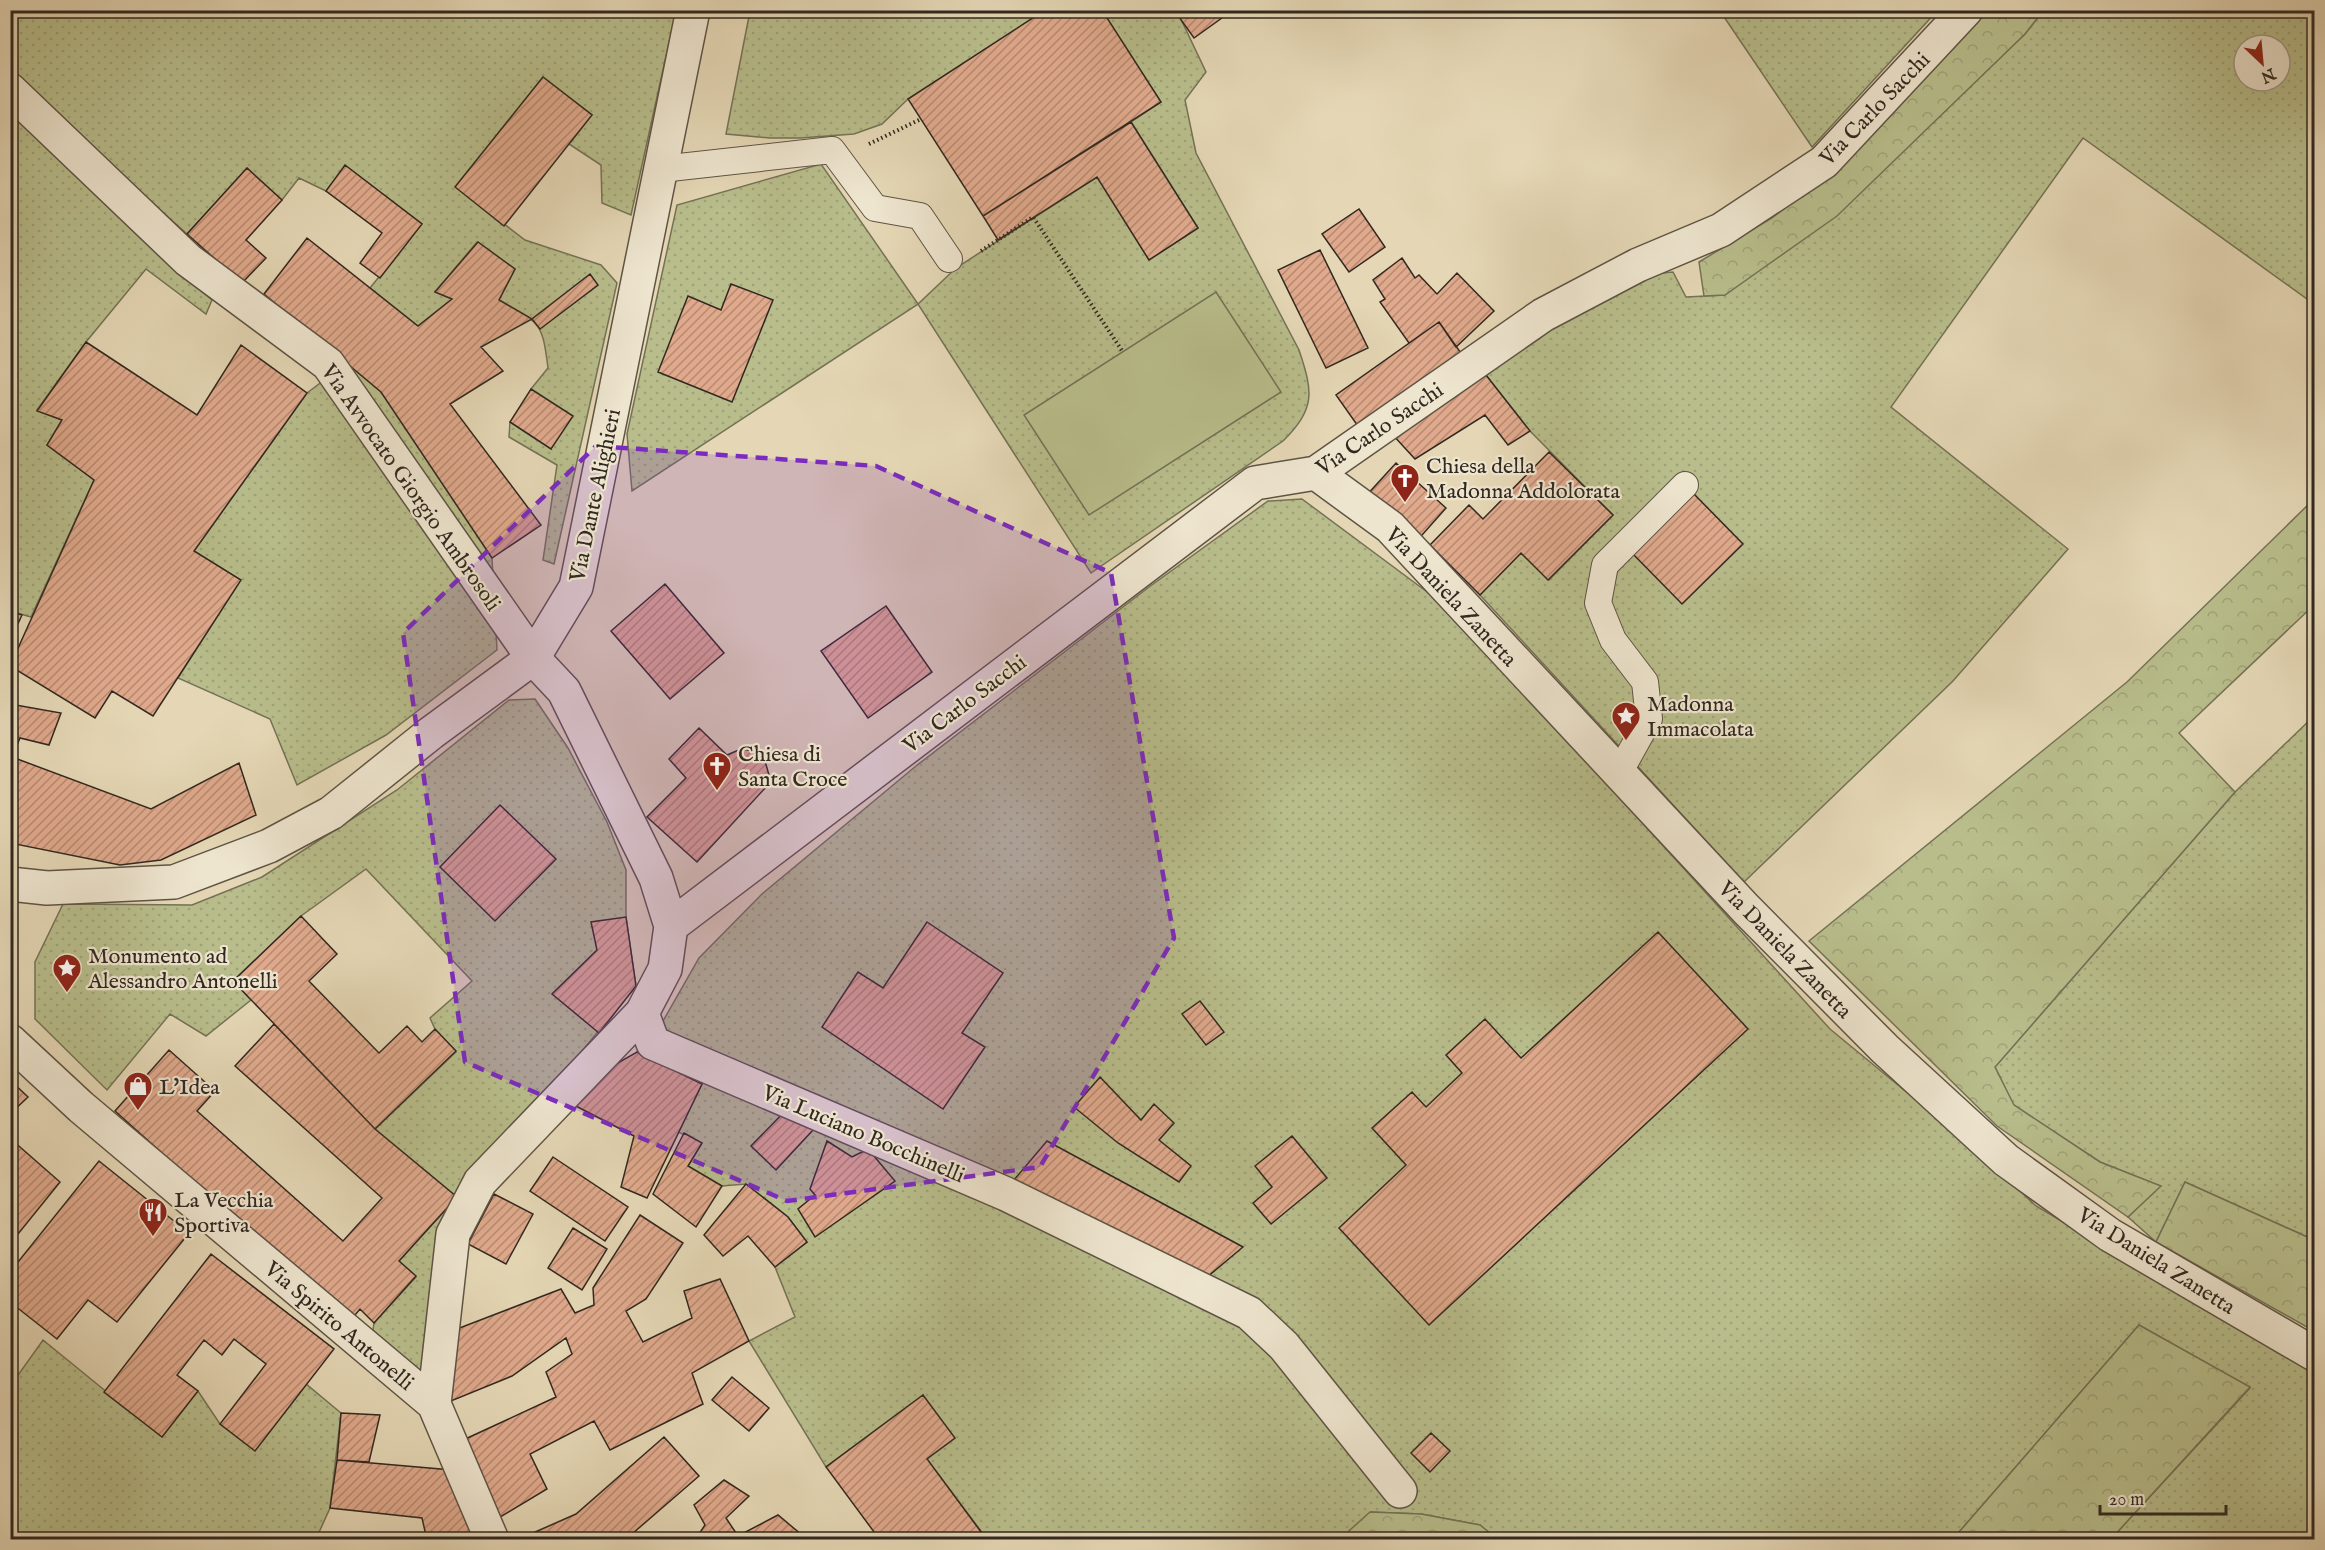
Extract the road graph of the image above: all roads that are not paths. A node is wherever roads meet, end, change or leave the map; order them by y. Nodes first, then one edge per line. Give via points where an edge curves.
1 (693, 10) edge
2 (1966, 10) edge
3 (10, 90) edge
4 (661, 169) junction
5 (949, 259) road end
6 (1316, 473) junction
7 (1686, 485) dead end
8 (533, 658) junction
9 (1619, 773) junction
10 (10, 884) edge
11 (670, 926) junction
12 (642, 1013) junction
13 (10, 1041) edge
14 (2314, 1354) edge
15 (434, 1404) junction
16 (1400, 1491) dead end
17 (492, 1539) edge

1 - 4 street, Via Dante Alighieri
2 - 6 street, Via Carlo Sacchi via 1824,162 1721,230 1638,265 1543,315
3 - 8 street, Via Avvocato Giorgio Ambrosoli via 188,260 328,364
4 - 5 lane via 832,150 875,208 920,216
4 - 8 street, Via Dante Alighieri via 576,587
6 - 9 street, Via Daniela Zanetta via 1390,527
6 - 11 street, Via Carlo Sacchi via 1255,483
7 - 9 lane via 1605,565 1598,603 1613,640 1645,682 1649,719
8 - 10 street, Via Dante Alighieri via 331,813 268,846 174,882 47,888
8 - 11 street via 564,691 656,878
9 - 14 street, Via Daniela Zanetta via 1877,1041 2006,1160 2110,1235
11 - 12 street via 665,969
12 - 15 street via 480,1182 453,1234
12 - 16 street, Via Luciano Bocchinelli via 653,1043 1006,1194 1249,1313 1284,1346
13 - 15 street, Via Spirito Antonelli via 81,1107
15 - 17 street

